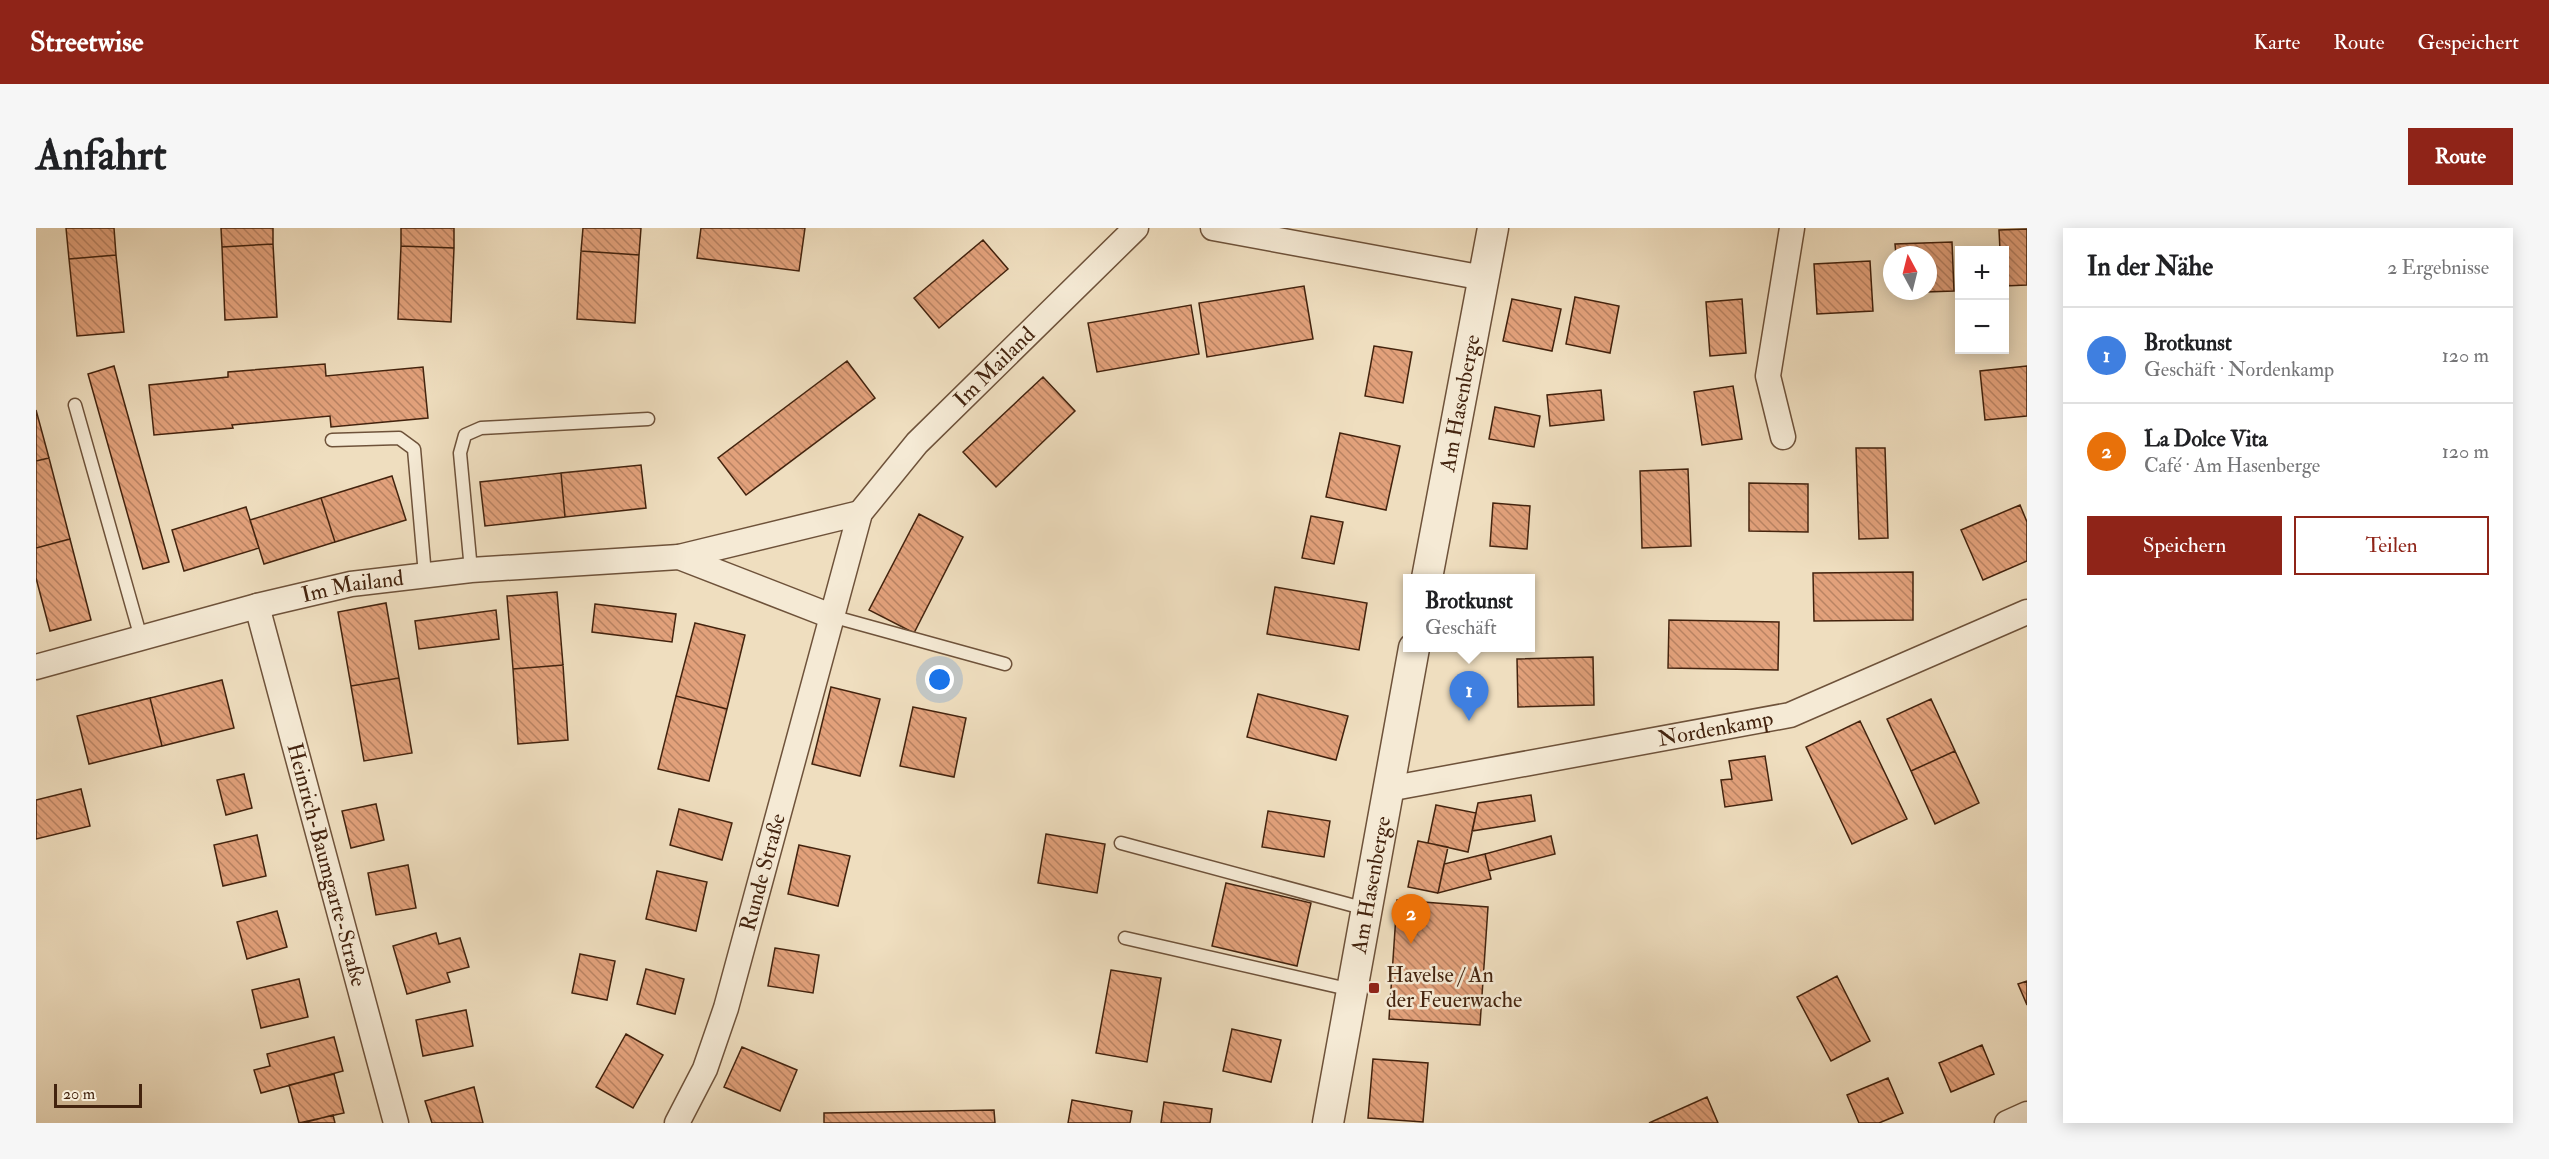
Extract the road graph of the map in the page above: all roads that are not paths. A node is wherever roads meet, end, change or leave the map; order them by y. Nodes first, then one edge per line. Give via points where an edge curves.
1 (1136, 228) edge
2 (1213, 228) edge
3 (1493, 228) edge
4 (1792, 228) edge
5 (1484, 278) junction
6 (75, 405) dead end
7 (648, 419) dead end
8 (1783, 437) dead end
9 (332, 440) dead end
10 (860, 513) junction
11 (679, 558) junction
12 (471, 570) junction
13 (1428, 574) edge
14 (425, 575) junction
15 (256, 606) junction
16 (2027, 612) edge
17 (831, 616) junction
18 (141, 638) junction
19 (1413, 652) edge
20 (1005, 664) dead end
21 (36, 667) edge
22 (1388, 789) junction
23 (1120, 843) dead end
24 (1366, 909) junction
25 (1125, 938) dead end
26 (1352, 990) junction
27 (2027, 1114) edge
28 (396, 1123) edge
29 (677, 1123) edge
30 (1328, 1123) edge
31 (2007, 1123) edge

1 - 10 street, Im Mailand via 916,443
2 - 5 street
3 - 5 street, Am Hasenberge
4 - 8 street via 1768,376
5 - 13 street, Am Hasenberge
6 - 18 lane
7 - 12 lane via 481,428 465,435 460,453
9 - 14 lane via 399,438 414,449
10 - 11 street, Im Mailand
10 - 17 street, Im Mailand
11 - 12 street, Im Mailand
11 - 17 street, Im Mailand
12 - 14 street, Im Mailand
14 - 15 street, Im Mailand via 351,584
15 - 18 street, Im Mailand
15 - 28 street, Heinrich-Baumgarte-Straße
16 - 22 street, Nordenkamp via 1790,716
17 - 20 lane
17 - 29 street, Runde Straße via 726,1008 705,1069
18 - 21 street, Im Mailand
19 - 22 street, Am Hasenberge
22 - 24 street, Am Hasenberge
23 - 24 lane
24 - 26 street, Am Hasenberge
25 - 26 lane
26 - 30 street, Am Hasenberge
27 - 31 street

